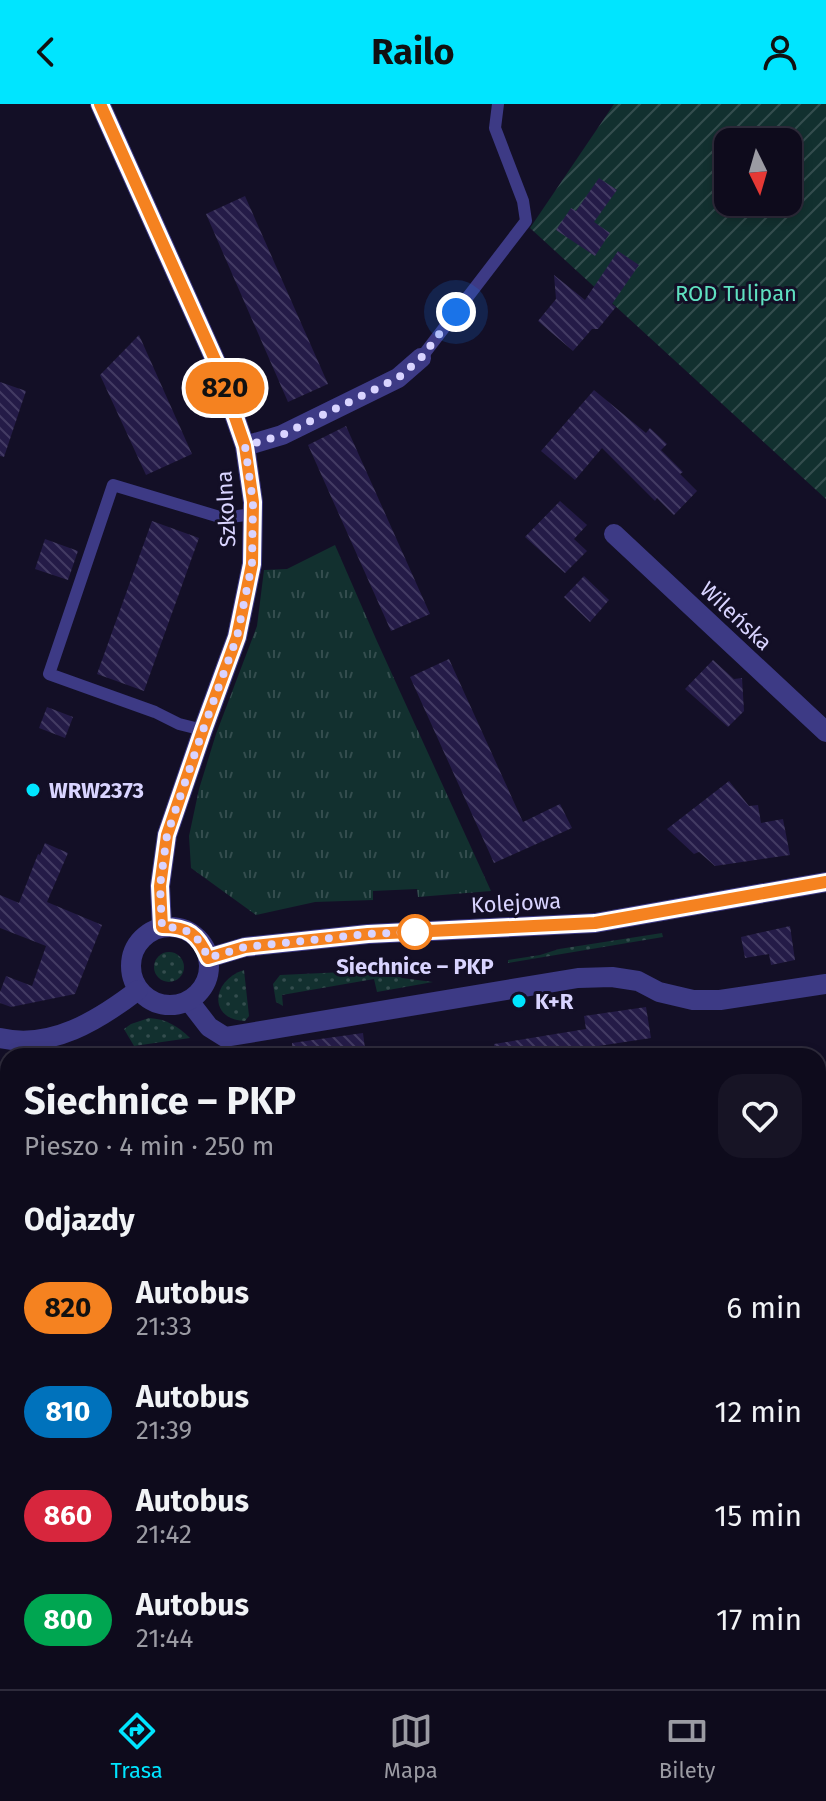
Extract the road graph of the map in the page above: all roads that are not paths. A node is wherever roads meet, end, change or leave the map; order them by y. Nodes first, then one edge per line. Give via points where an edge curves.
1 (100, 104) edge
2 (498, 104) edge
3 (421, 358) joint
4 (245, 446) junction
5 (253, 514) junction
6 (614, 534) dead end
7 (203, 730) junction
8 (826, 732) edge
9 (826, 882) edge
10 (162, 927) junction
11 (208, 958) junction
12 (826, 984) edge
13 (138, 990) junction
14 (189, 1001) junction
15 (0, 1038) edge

1 - 4 street, Szkolna via 216,362
2 - 3 lane via 495,128 526,221
3 - 4 street via 398,378 282,435
4 - 5 street, Szkolna
5 - 7 street, Szkolna via 252,564 237,637
5 - 7 lane via 223,518 113,485 49,674
6 - 8 street, Wileńska
7 - 10 street, Szkolna via 167,835 160,886
9 - 11 street, Kolejowa via 595,923 368,934 245,947
10 - 11 street via 192,933
10 - 13 street via 144,935 133,951 130,971
11 - 14 street via 206,983
12 - 14 street via 693,1000 638,981 578,978 225,1037 209,1027
13 - 14 street via 161,1005
13 - 15 street via 79,1028 38,1040

